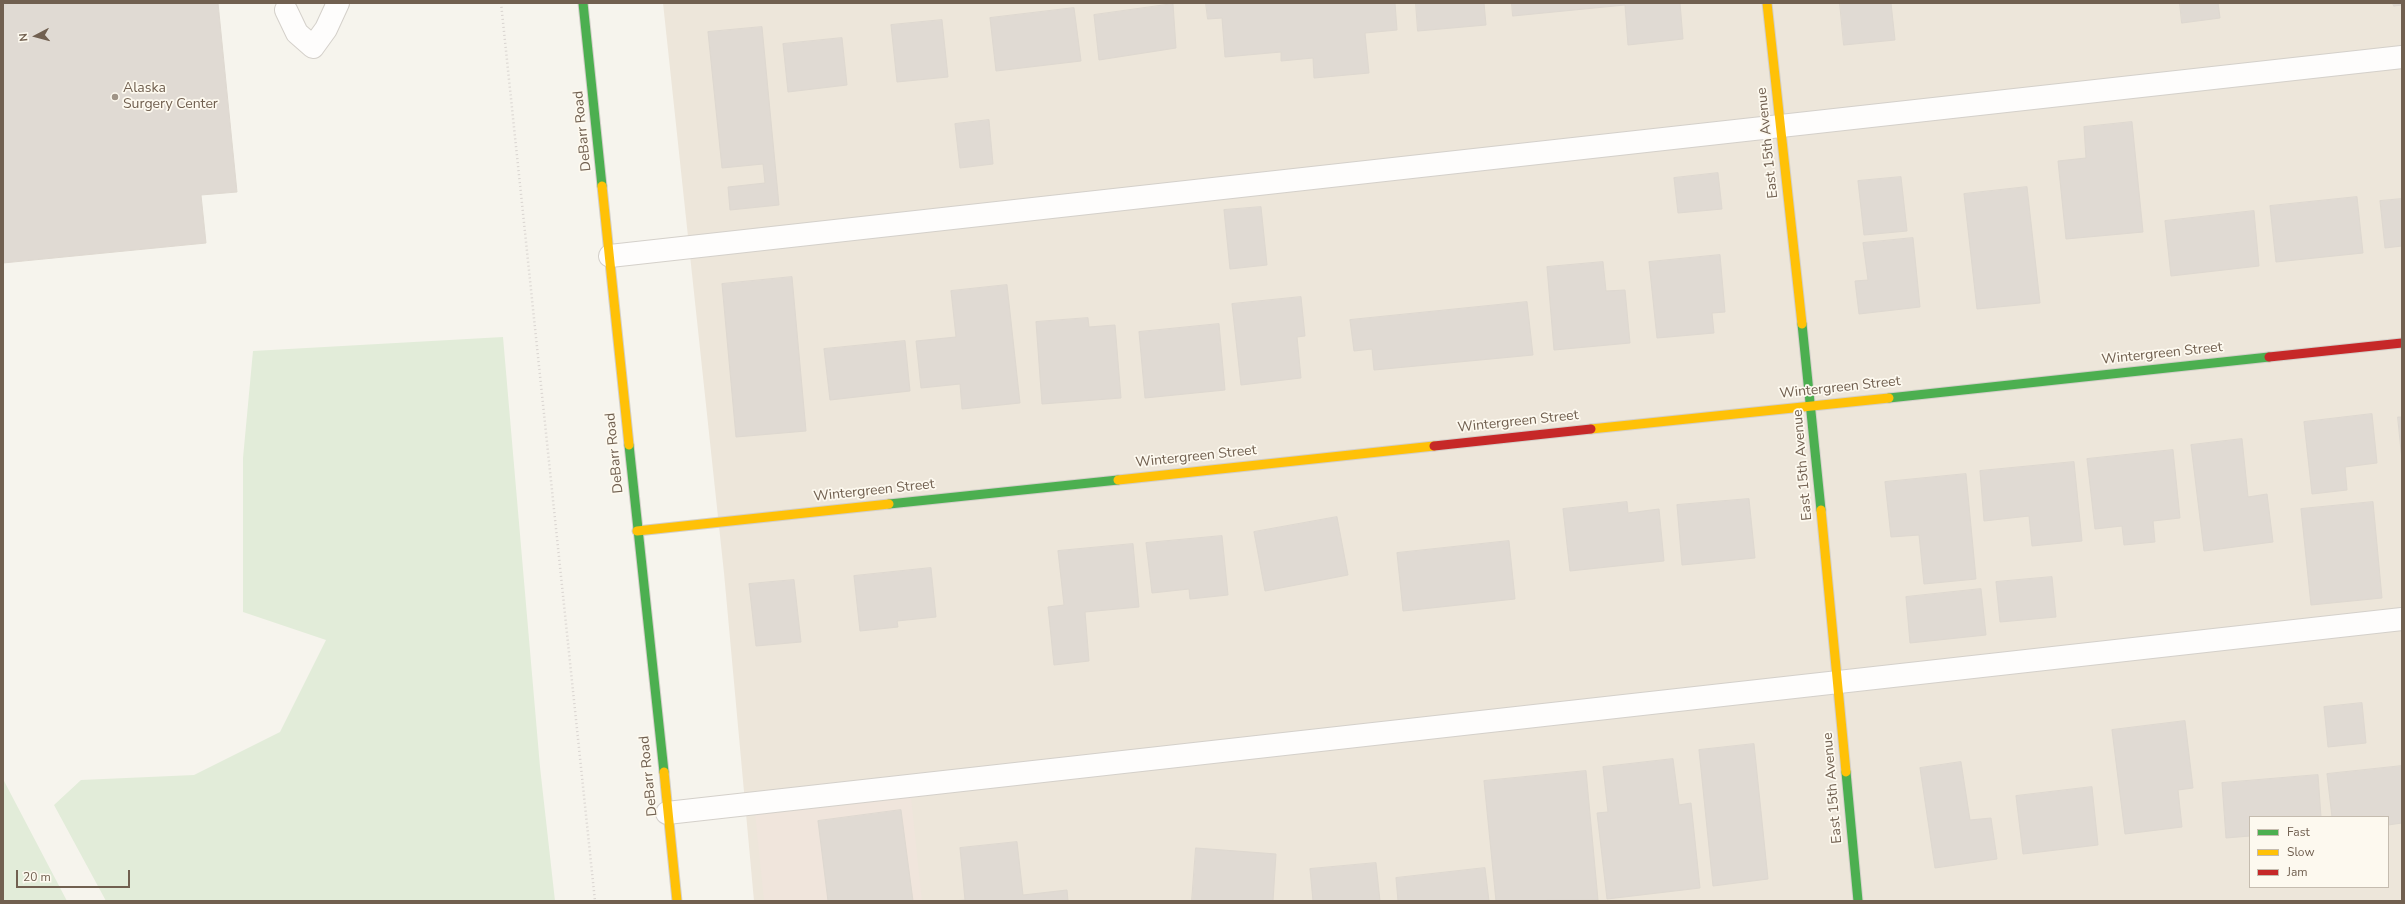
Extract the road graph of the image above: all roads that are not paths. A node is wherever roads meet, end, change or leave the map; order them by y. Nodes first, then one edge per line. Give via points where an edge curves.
1 (338, 3) edge
2 (583, 3) edge
3 (1767, 3) edge
4 (286, 10) dead end
5 (2402, 57) edge
6 (1781, 126) junction
7 (610, 256) junction
8 (2402, 343) edge
9 (1811, 405) junction
10 (637, 531) junction
11 (2402, 619) edge
12 (1837, 683) junction
13 (667, 813) junction
14 (677, 901) edge
15 (1858, 901) edge

1 - 4 lane via 326,29 313,47 297,33
2 - 7 street, DeBarr Road
3 - 6 street, East 15th Avenue
5 - 6 lane
6 - 7 lane
6 - 9 street, East 15th Avenue
7 - 10 street, DeBarr Road
8 - 9 street, Wintergreen Street
9 - 10 street, Wintergreen Street
9 - 12 street, East 15th Avenue
10 - 13 street, DeBarr Road
11 - 12 lane
12 - 13 lane
12 - 15 street, East 15th Avenue
13 - 14 street, DeBarr Road

